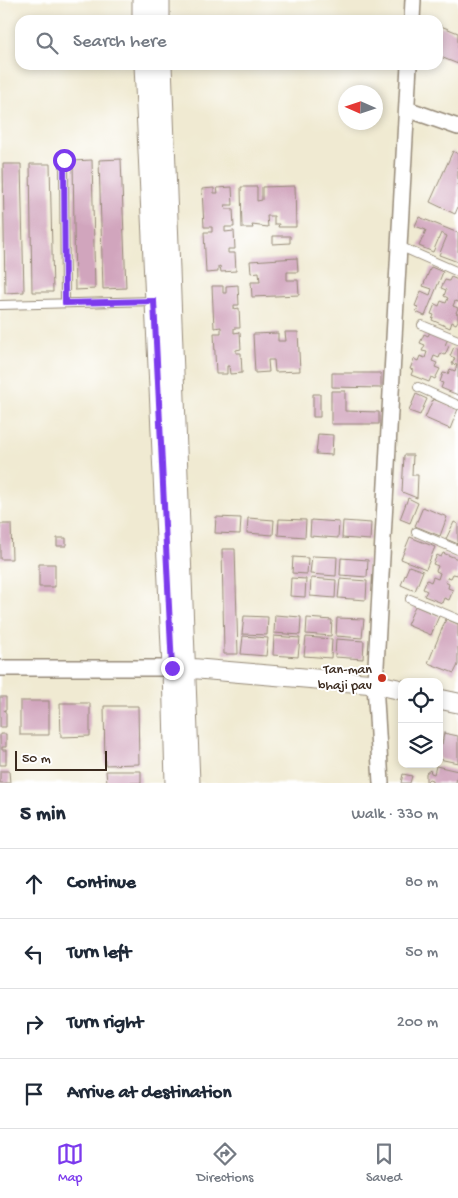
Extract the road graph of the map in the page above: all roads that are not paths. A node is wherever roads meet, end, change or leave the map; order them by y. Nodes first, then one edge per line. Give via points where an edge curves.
1 (142, 0) edge
2 (160, 0) edge
3 (413, 0) edge
4 (142, 15) edge
5 (160, 15) edge
6 (412, 15) edge
7 (144, 70) edge
8 (162, 70) edge
9 (409, 70) edge
10 (407, 109) junction
11 (458, 127) edge
12 (64, 160) dead end
13 (399, 246) junction
14 (162, 272) junction
15 (458, 272) edge
16 (154, 301) junction
17 (65, 303) junction
18 (0, 305) edge
19 (422, 326) dead end
20 (458, 340) edge
21 (418, 387) dead end
22 (458, 405) edge
23 (416, 532) dead end
24 (458, 550) edge
25 (410, 599) dead end
26 (458, 619) edge
27 (0, 668) edge
28 (179, 668) junction
29 (375, 684) junction
30 (398, 689) edge
31 (175, 783) edge
32 (190, 783) edge
33 (381, 783) edge

1 - 4 street
2 - 5 street
3 - 6 street
7 - 14 street
8 - 14 street
9 - 10 street
10 - 11 street
10 - 13 street
12 - 17 lane
13 - 15 lane
13 - 29 street
14 - 16 street
14 - 28 street
16 - 17 lane
16 - 28 street
17 - 18 lane
19 - 20 lane
21 - 22 lane
23 - 24 lane
25 - 26 lane
27 - 28 street
28 - 29 street
28 - 31 street
28 - 32 street
29 - 30 street
29 - 33 street

